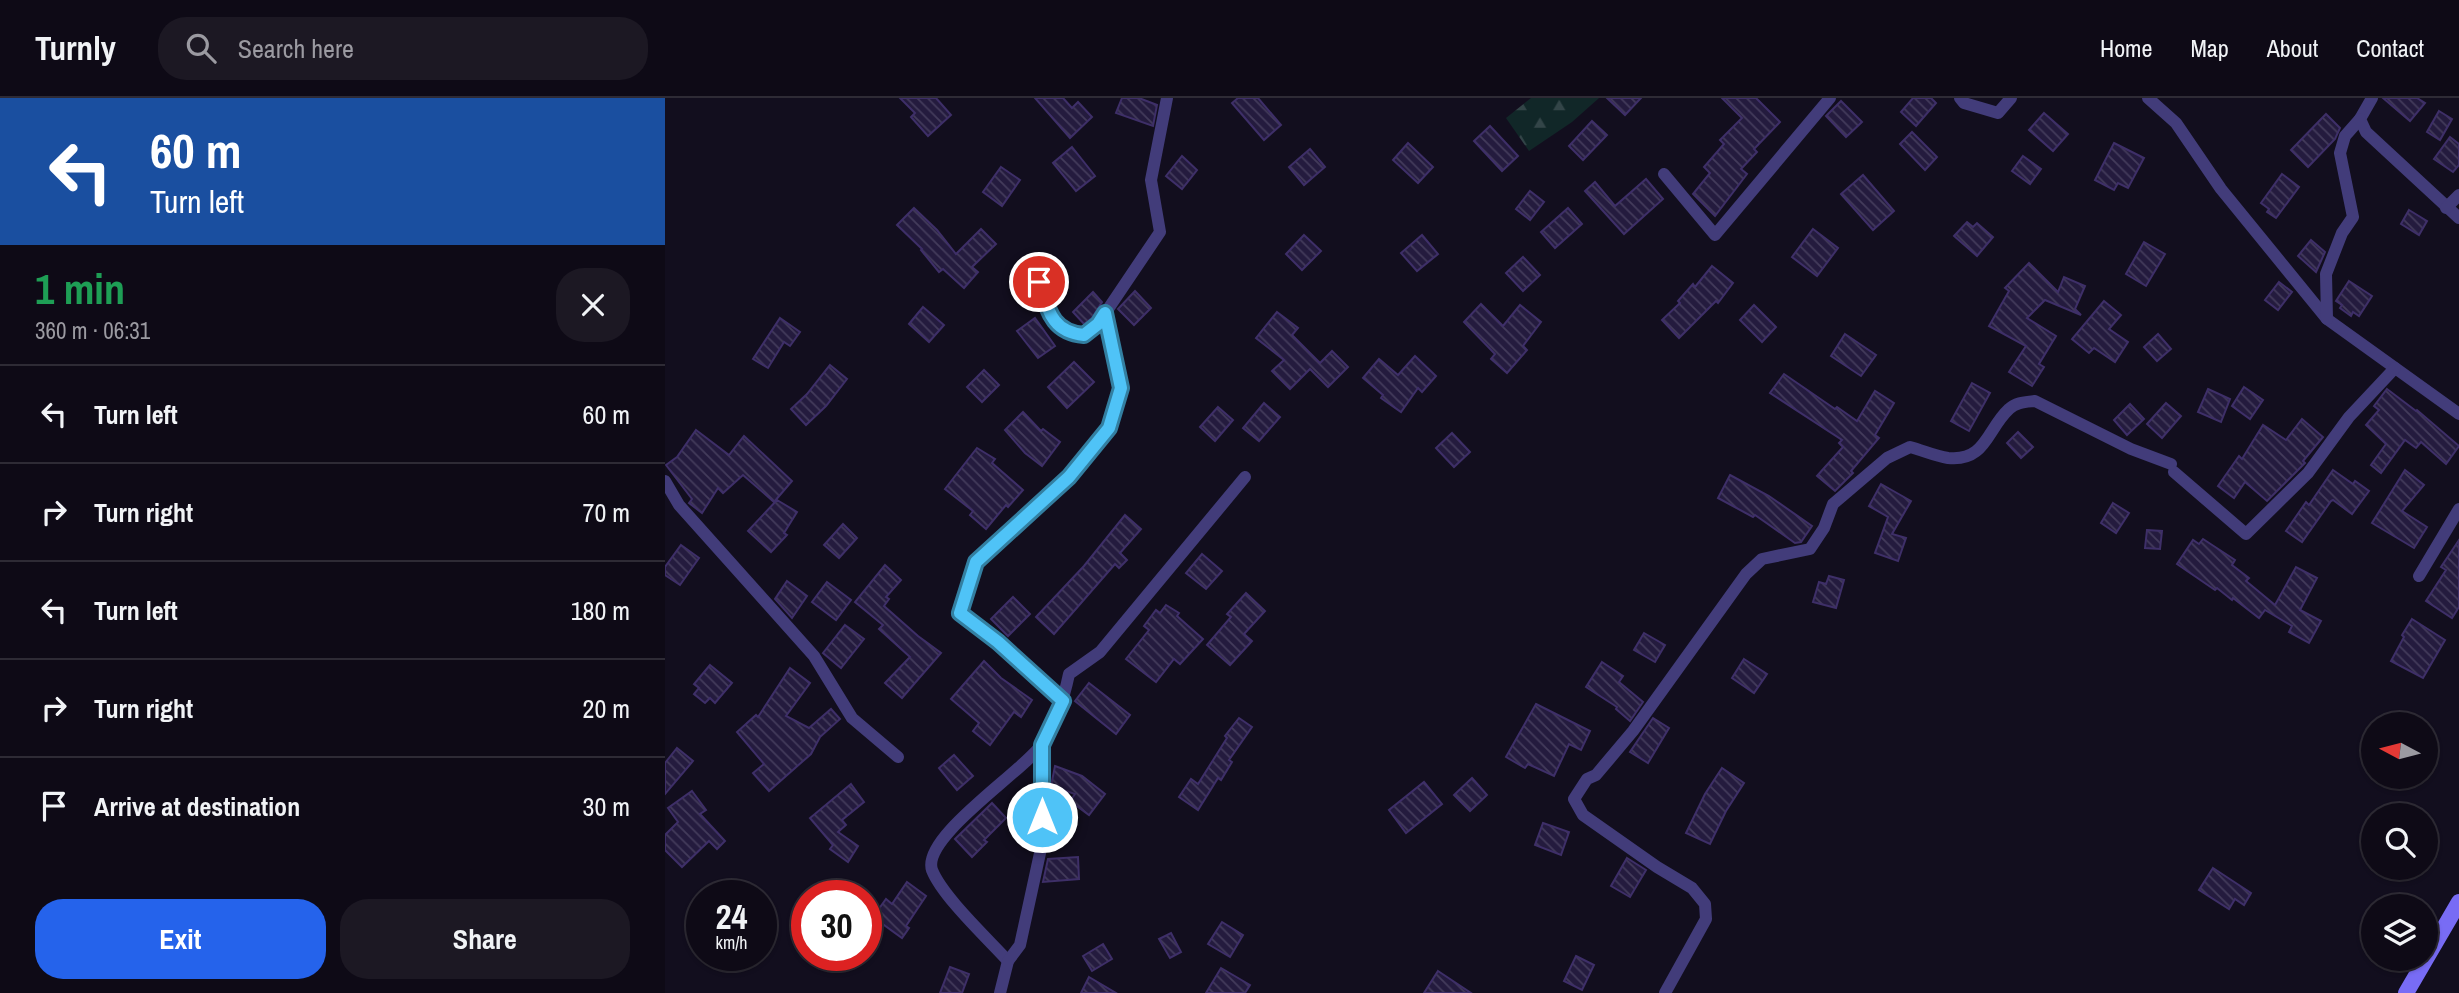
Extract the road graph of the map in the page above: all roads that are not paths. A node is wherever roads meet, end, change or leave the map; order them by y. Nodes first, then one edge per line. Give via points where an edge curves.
1 (1167, 98) edge
2 (1830, 98) edge
3 (1960, 98) edge
4 (2011, 98) edge
5 (2148, 98) edge
6 (2372, 98) edge
7 (2360, 118) junction
8 (1664, 174) dead end
9 (2459, 195) edge
10 (2446, 208) junction
11 (2459, 218) edge
12 (1039, 282) dead end
13 (1105, 313) junction
14 (2327, 319) junction
15 (2395, 368) junction
16 (2459, 414) edge
17 (1245, 477) dead end
18 (665, 481) edge
19 (2459, 509) edge
20 (2419, 576) dead end
21 (1063, 701) junction
22 (1042, 745) junction
23 (898, 757) dead end
24 (2459, 902) edge
25 (1008, 961) junction
26 (1000, 993) edge
27 (1665, 993) edge
28 (2406, 993) edge

1 - 13 street via 1151,180 1160,232
2 - 8 street via 1715,235
3 - 4 street via 1998,113
5 - 14 street via 2176,123 2221,189
6 - 7 street
7 - 10 street via 2374,141
7 - 14 street via 2345,136 2340,153 2353,216 2326,274
9 - 10 street
10 - 11 street
12 - 13 street via 1053,320 1071,334 1084,335
13 - 21 street via 1121,388 1109,428 1069,477 976,562 960,613
14 - 15 street
15 - 16 street
15 - 27 street via 2349,417 2308,473 2246,534 2173,468 2035,401 2009,409 1971,456 1949,458 1910,447 1887,457 1833,505 1810,549 1762,559 1745,574 1633,731 1574,799 1583,815 1692,888 1705,904 1706,919
17 - 21 street via 1100,652 1069,674
18 - 23 street via 679,505 814,656 852,718
19 - 20 street
21 - 22 street
22 - 25 street via 1042,844 1020,945
22 - 25 street via 946,833 931,859 940,886
24 - 28 main road
25 - 26 street

